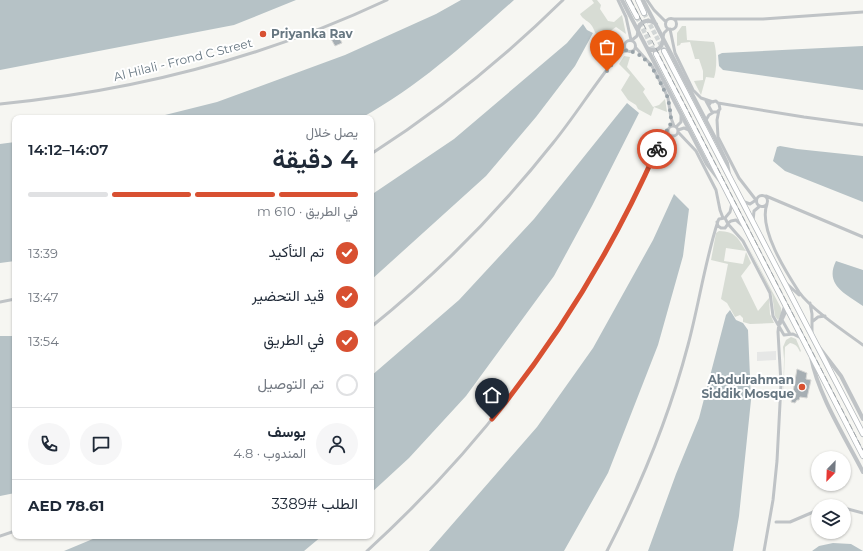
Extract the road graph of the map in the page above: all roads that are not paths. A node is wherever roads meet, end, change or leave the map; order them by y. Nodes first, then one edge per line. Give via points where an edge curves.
1 (387, 0) edge
2 (563, 0) edge
3 (618, 0) edge
4 (622, 0) edge
5 (628, 0) edge
6 (638, 0) edge
7 (643, 0) edge
8 (647, 0) edge
9 (863, 12) edge
10 (644, 13) tunnel mouth
11 (659, 15) junction
12 (637, 17) tunnel mouth
13 (669, 18) junction
14 (674, 19) junction
15 (686, 19) junction
16 (666, 23) junction
17 (656, 24) junction
18 (677, 24) junction
19 (675, 28) junction
20 (669, 29) junction
21 (638, 31) junction
22 (628, 32) junction
23 (672, 37) junction
24 (663, 39) junction
25 (632, 40) junction
26 (626, 43) junction
27 (646, 46) junction
28 (636, 47) junction
29 (627, 50) junction
30 (632, 51) junction
31 (664, 51) tunnel mouth
32 (656, 54) tunnel mouth
33 (640, 55) junction
34 (614, 60) junction
35 (704, 99) junction
36 (713, 102) junction
37 (718, 103) junction
38 (0, 104) edge
39 (730, 105) junction
40 (709, 106) junction
41 (719, 109) junction
42 (701, 111) junction
43 (680, 112) junction
44 (714, 112) junction
45 (671, 116) junction
46 (717, 120) junction
47 (706, 122) junction
48 (863, 125) edge
49 (675, 126) junction
50 (669, 129) junction
51 (689, 130) junction
52 (678, 131) junction
53 (670, 135) junction
54 (675, 136) junction
55 (661, 140) junction
56 (685, 140) junction
57 (374, 152) edge
58 (729, 177) junction
59 (723, 184) junction
60 (750, 191) junction
61 (760, 195) junction
62 (766, 196) junction
63 (742, 200) junction
64 (756, 200) junction
65 (732, 201) junction
66 (776, 201) junction
67 (767, 203) junction
68 (761, 206) junction
69 (720, 210) junction
70 (764, 214) junction
71 (724, 218) junction
72 (718, 221) junction
73 (753, 223) junction
74 (728, 224) junction
75 (745, 227) junction
76 (722, 228) junction
77 (713, 233) junction
78 (735, 233) junction
79 (863, 237) edge
80 (783, 280) junction
81 (802, 297) junction
82 (12, 299) edge
83 (0, 302) edge
84 (810, 303) junction
85 (786, 307) junction
86 (825, 316) junction
87 (782, 320) junction
88 (812, 321) junction
89 (374, 324) edge
90 (779, 326) junction
91 (784, 334) junction
92 (790, 334) junction
93 (812, 338) junction
94 (803, 339) junction
95 (780, 345) junction
96 (863, 345) edge
97 (810, 352) junction
98 (863, 418) edge
99 (863, 434) edge
100 (863, 456) edge
101 (863, 472) edge
102 (851, 510) edge
103 (811, 513) edge
104 (863, 513) edge
105 (776, 522) dead end
106 (12, 532) edge
107 (0, 536) edge
108 (366, 551) edge
109 (607, 551) edge
110 (764, 551) edge

1 - 38 street, Al Hilali - Frond C Street via 287,40 201,67 112,88
2 - 57 street via 471,83
3 - 22 street via 626,17
4 - 21 street
5 - 12 main road
6 - 10 main road
7 - 17 street
8 - 11 street
9 - 15 street via 770,19
11 - 13 street
11 - 16 street
13 - 14 street
13 - 16 street
14 - 15 street
14 - 18 street
15 - 18 street
16 - 17 street via 661,26
16 - 20 street
17 - 21 street via 644,21
17 - 24 street
18 - 19 street
19 - 20 street
19 - 23 street
20 - 23 street
20 - 24 street via 664,33
21 - 25 street via 638,36
21 - 27 street
22 - 25 street
22 - 26 street
23 - 35 street via 676,56 693,90
24 - 27 street via 663,44 657,50 650,50
24 - 42 street
25 - 26 street
25 - 28 street
26 - 29 street
26 - 34 street
27 - 28 street
27 - 43 street
28 - 30 street
28 - 33 street
29 - 30 street
29 - 34 street
30 - 33 street
31 - 58 main road
32 - 59 main road
33 - 45 street via 652,66 666,92
34 - 89 street via 554,143 504,201 432,274
35 - 36 street
35 - 40 street
36 - 37 street
36 - 40 street
37 - 39 street
37 - 41 street
39 - 41 street
39 - 48 street
40 - 42 street via 705,111
40 - 44 street
41 - 44 street
41 - 46 street
42 - 47 street
43 - 49 street via 681,120
43 - 51 street
44 - 46 street
44 - 47 street via 708,116
45 - 49 street
45 - 50 street
46 - 60 street via 719,139 741,181
47 - 58 street via 725,160
49 - 50 street
49 - 52 street
50 - 53 street
50 - 55 street
51 - 52 street via 684,128
51 - 59 street via 710,168
52 - 54 street
52 - 56 street
53 - 54 street
53 - 55 street
54 - 56 street
55 - 108 street via 638,191 603,257 539,358 455,463
56 - 69 street via 695,149 715,187
58 - 63 main road
59 - 65 main road
60 - 61 street
60 - 64 street
61 - 62 street
61 - 64 street
62 - 66 street
62 - 67 street
63 - 64 street via 750,204
63 - 73 main road
64 - 68 street
65 - 71 street via 730,212
65 - 75 main road
66 - 67 street
66 - 79 street
67 - 68 street
67 - 70 street
68 - 70 street
68 - 73 street via 754,211
69 - 71 street
69 - 72 street
70 - 81 street via 768,234
71 - 72 street
71 - 74 street
72 - 76 street
72 - 77 street
73 - 80 main road
74 - 75 street via 736,220
74 - 76 street
74 - 78 street
75 - 85 main road
76 - 77 street
76 - 78 street
77 - 109 street via 692,330 671,402 644,472
78 - 90 street via 744,244 770,294 772,313
80 - 81 street
80 - 93 main road
81 - 84 street
82 - 83 street
84 - 86 street
84 - 88 street
85 - 87 street
85 - 90 street
85 - 94 main road
86 - 88 street
86 - 96 street
87 - 90 street
87 - 92 street
88 - 93 street
90 - 91 street
90 - 95 street
91 - 92 street
91 - 95 street
92 - 94 street
93 - 98 street via 838,372
93 - 99 main road
94 - 97 main road
95 - 110 street via 779,442
97 - 100 main road
97 - 101 street via 820,387
102 - 104 street
103 - 105 street via 790,522
106 - 107 street

